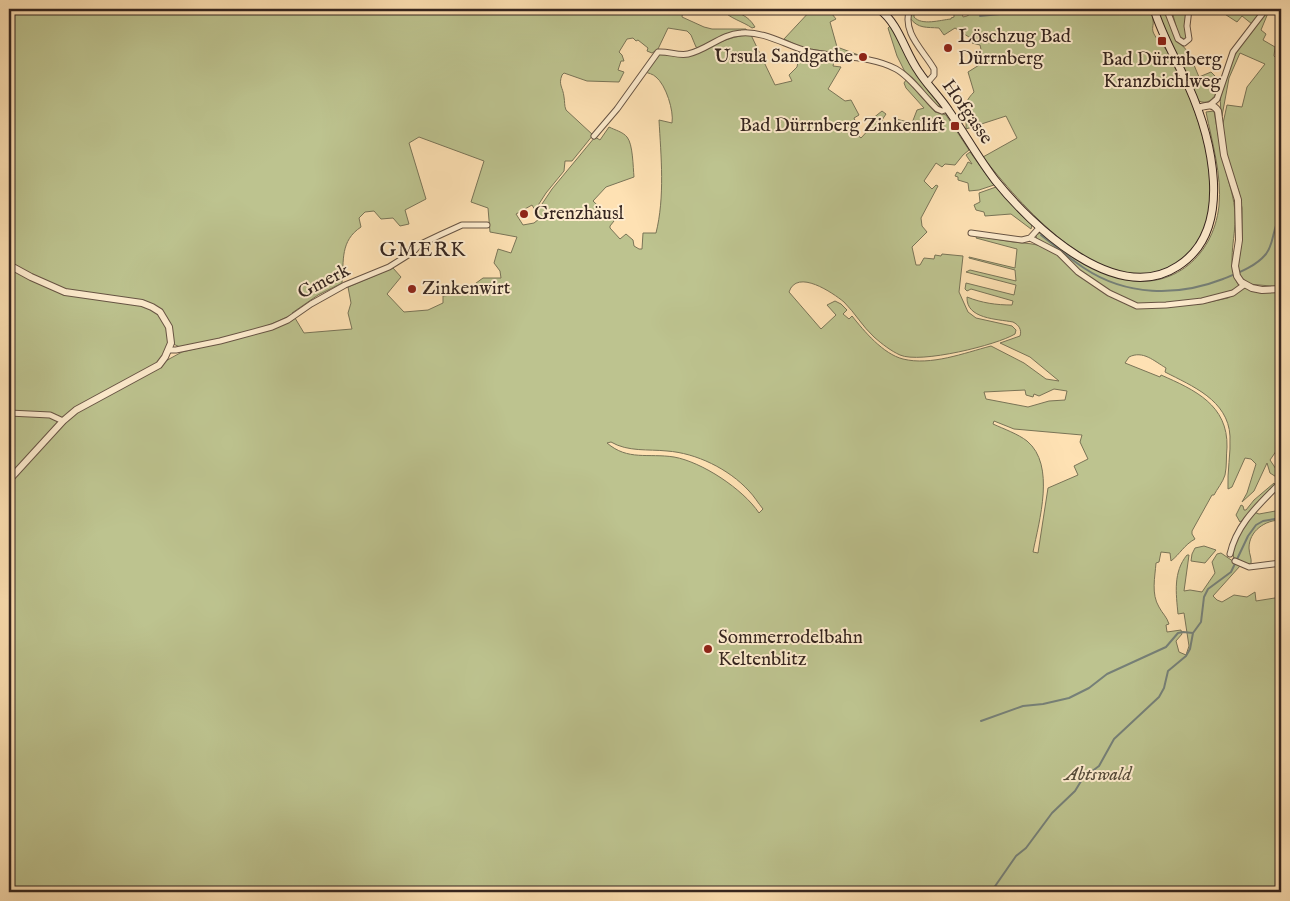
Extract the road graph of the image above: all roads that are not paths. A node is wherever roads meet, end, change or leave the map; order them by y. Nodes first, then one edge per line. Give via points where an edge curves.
1 (879, 9) edge
2 (910, 9) edge
3 (1154, 9) edge
4 (1189, 9) edge
5 (1266, 9) edge
6 (927, 83) junction
7 (1218, 97) junction
8 (1210, 105) junction
9 (1197, 108) junction
10 (948, 109) junction
11 (1218, 111) junction
12 (594, 136) dead end
13 (487, 226) dead end
14 (1040, 227) junction
15 (970, 233) dead end
16 (1030, 238) junction
17 (9, 265) edge
18 (1244, 284) junction
19 (1281, 289) edge
20 (169, 350) junction
21 (9, 413) edge
22 (63, 421) junction
23 (9, 480) edge
24 (1281, 482) edge
25 (1230, 554) dead end
26 (1236, 562) dead end
27 (1281, 563) edge

1 - 6 main road, Hofgasse via 892,20
2 - 6 street via 909,26 934,69 934,75
3 - 4 street via 1168,13 1176,34 1184,44 1189,40
3 - 9 main road, Hofgasse
5 - 7 street via 1233,52
6 - 10 main road, Hofgasse
7 - 8 street
7 - 11 street
8 - 9 street
8 - 11 street
9 - 14 main road, Hofgasse via 1210,153 1214,201 1204,236 1182,264 1154,277 1121,276 1093,264
10 - 12 street via 942,111 937,108 902,73 882,63 808,51 763,35 738,33 690,54 658,52
10 - 14 main road, Hofgasse via 995,179
11 - 18 street via 1224,155 1238,200 1237,273
13 - 20 street, Gmerk via 462,225 440,235 419,245 389,267 345,285 272,327
14 - 16 street
15 - 16 street via 1017,240
16 - 18 street via 1059,253 1078,272 1109,293 1137,306 1202,301 1233,293
17 - 20 street via 66,292 152,307 166,319 171,334
18 - 19 street via 1262,290
20 - 22 street via 159,365 88,402
21 - 22 street via 50,415
22 - 23 street
24 - 25 street via 1244,522
26 - 27 street via 1254,567

